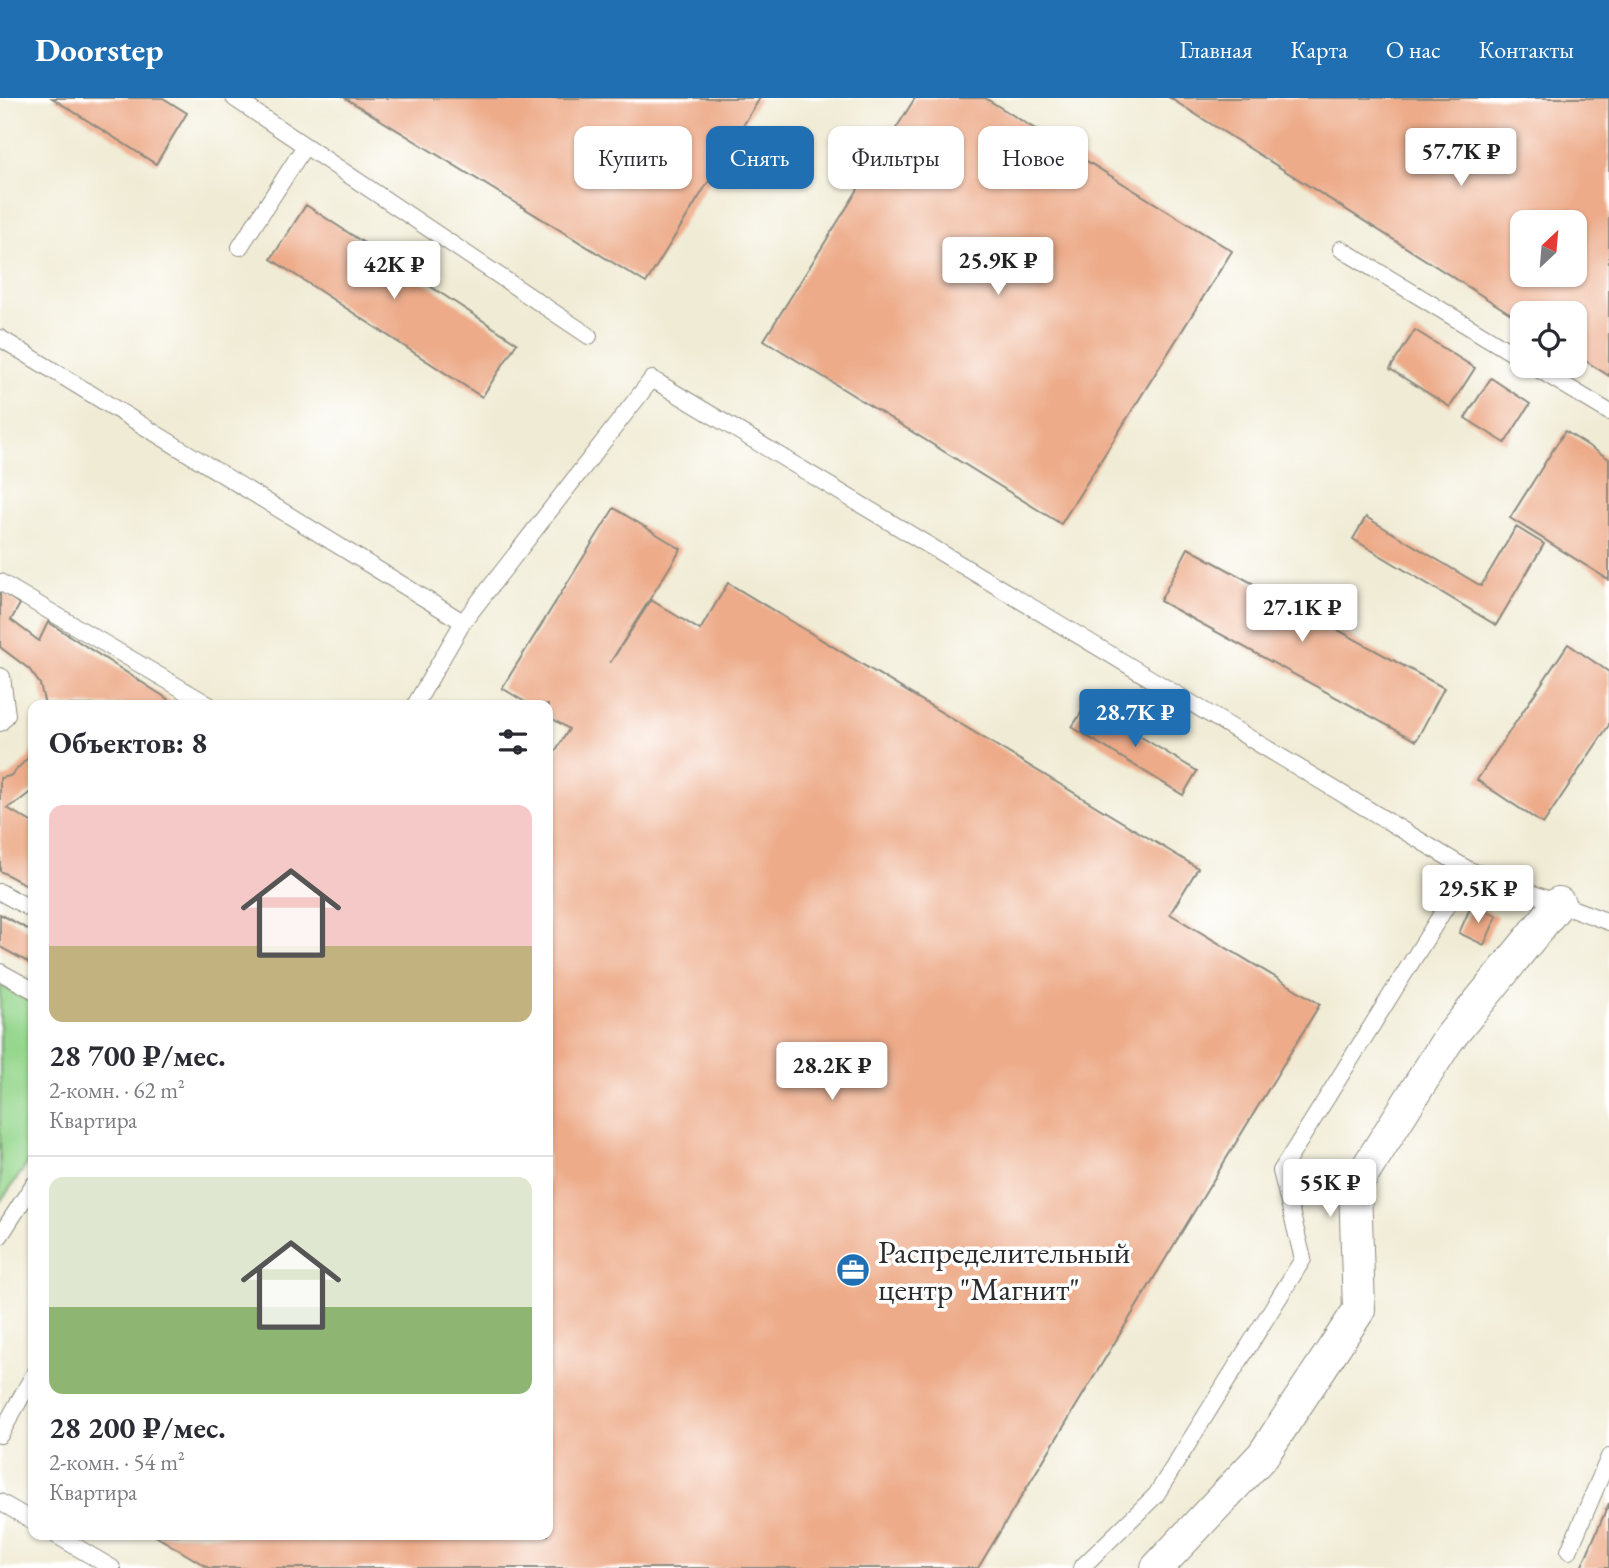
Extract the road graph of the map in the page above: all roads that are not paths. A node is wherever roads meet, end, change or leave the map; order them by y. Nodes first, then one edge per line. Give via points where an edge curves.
1 (234, 98) edge
2 (305, 146) junction
3 (240, 247) dead end
4 (1341, 248) dead end
5 (589, 336) dead end
6 (0, 338) edge
7 (1510, 352) edge
8 (1553, 378) edge
9 (1609, 412) edge
10 (0, 582) edge
11 (463, 622) junction
12 (0, 676) edge
13 (201, 700) edge
14 (418, 700) edge
15 (0, 723) edge
16 (1469, 870) junction
17 (0, 892) edge
18 (1559, 904) junction
19 (28, 907) edge
20 (1609, 922) edge
21 (0, 972) edge
22 (28, 987) edge
23 (28, 1193) edge
24 (0, 1236) edge
25 (28, 1385) edge
26 (0, 1435) edge
27 (1609, 1457) edge
28 (0, 1502) edge
29 (28, 1518) edge
30 (64, 1540) edge
31 (1569, 1551) dead end
32 (112, 1568) edge
33 (1081, 1568) edge
34 (1157, 1568) edge

1 - 2 lane
2 - 3 lane
2 - 5 lane
4 - 7 lane
6 - 11 lane
8 - 9 lane
10 - 13 lane
11 - 14 lane
11 - 16 lane via 652,379
12 - 15 lane via 7,715
16 - 18 lane
16 - 33 lane via 1281,1171 1303,1259 1156,1495
17 - 19 lane
18 - 20 lane
18 - 34 street via 1447,1041 1355,1187 1359,1310 1263,1455
21 - 22 lane
23 - 24 lane
25 - 26 lane
27 - 31 lane
28 - 29 lane
30 - 32 lane

